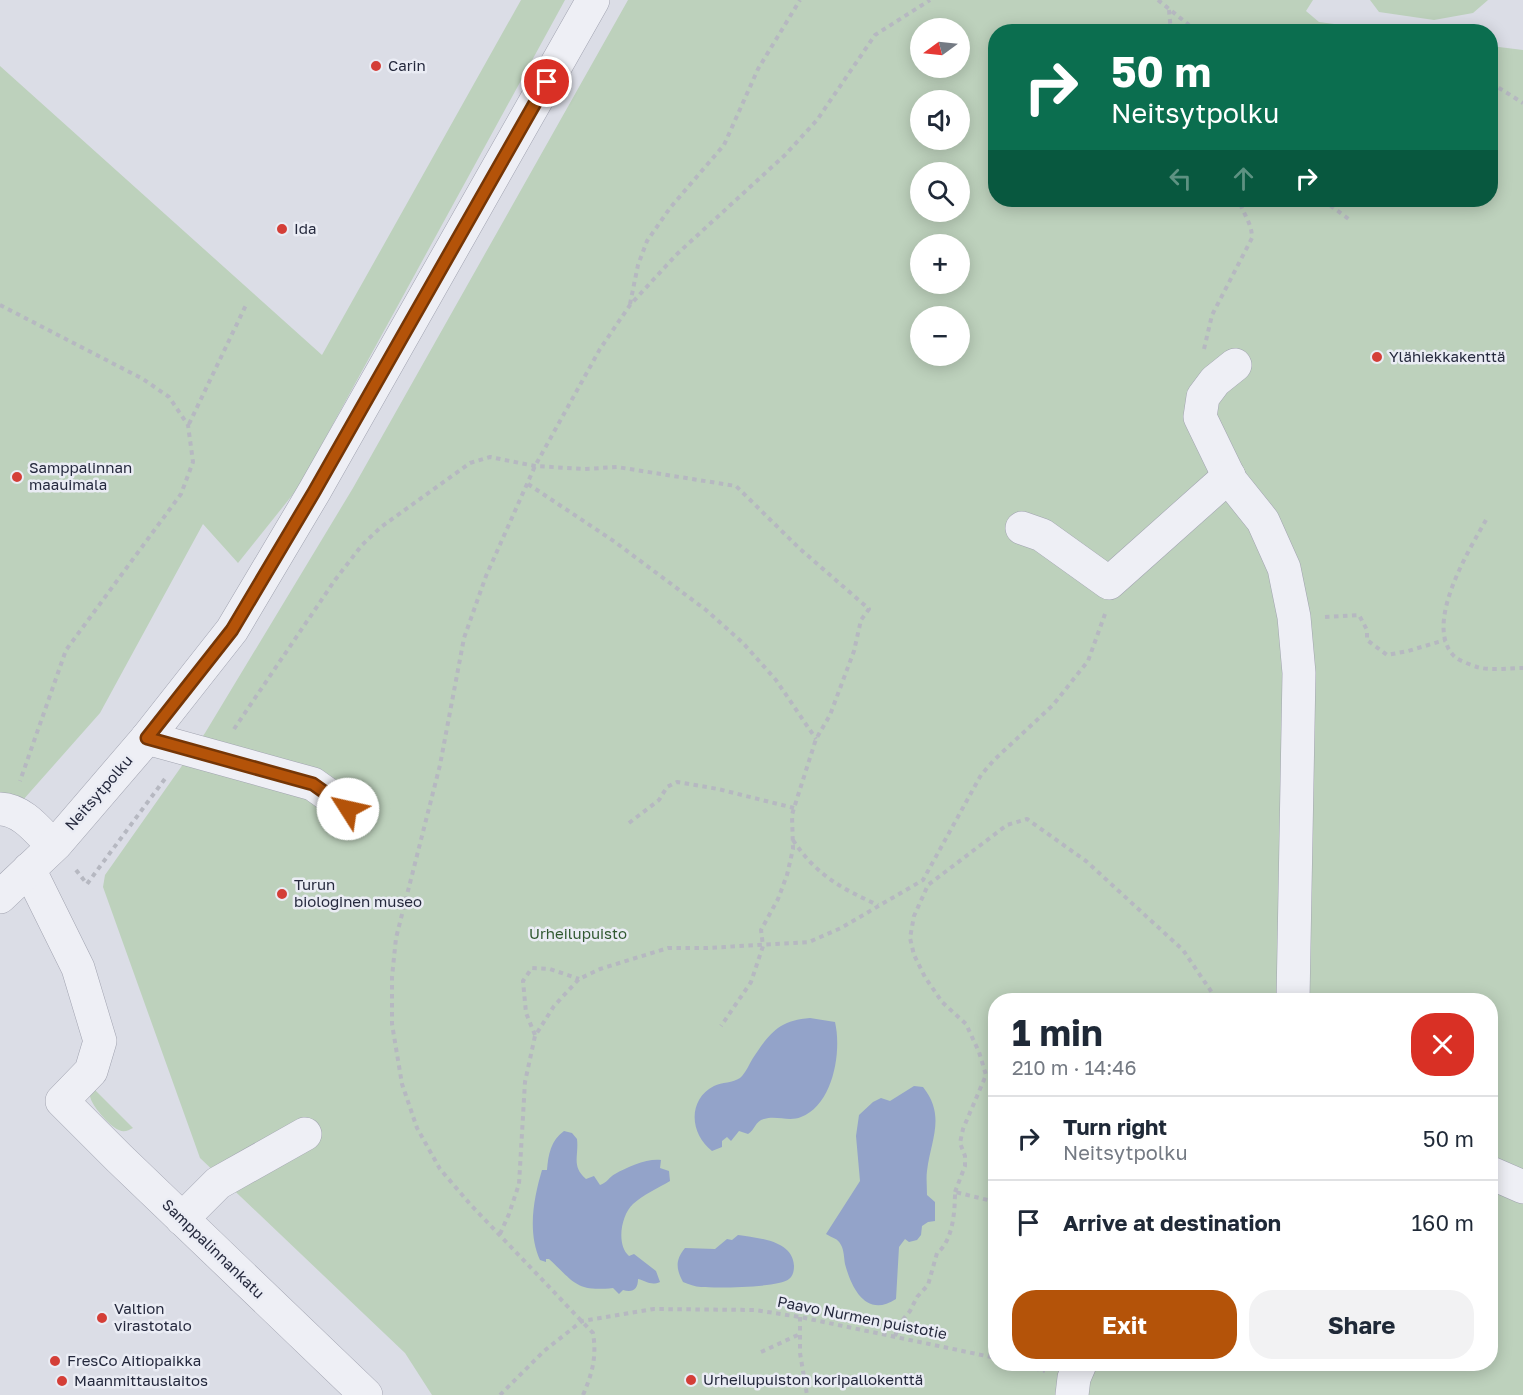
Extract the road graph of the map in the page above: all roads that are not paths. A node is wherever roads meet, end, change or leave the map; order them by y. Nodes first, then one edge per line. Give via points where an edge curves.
1 (593, 0) edge
2 (1234, 365) dead end
3 (1229, 476) junction
4 (1022, 528) dead end
5 (147, 738) junction
6 (9, 797) edge
7 (348, 809) dead end
8 (53, 846) junction
9 (29, 869) junction
10 (0, 897) edge
11 (1293, 993) edge
12 (305, 1134) dead end
13 (1498, 1176) edge
14 (1523, 1187) edge
15 (182, 1219) junction
16 (1077, 1371) edge
17 (366, 1395) edge
18 (1072, 1395) edge

1 - 5 street, Neitsytpolku via 232,630
2 - 3 street via 1203,397 1200,417
3 - 4 street via 1109,583 1042,536
3 - 11 street via 1263,521 1284,567 1294,617 1299,673
5 - 7 street via 313,784
5 - 8 street, Neitsytpolku
6 - 8 street via 14,811
8 - 9 street, Neitsytpolku
9 - 10 street, Neitsytpolku
9 - 15 street, Samppalinnankatu via 78,968 100,1041 91,1071 62,1101
12 - 15 street via 218,1183
13 - 14 street
15 - 17 street, Samppalinnankatu
16 - 18 street

